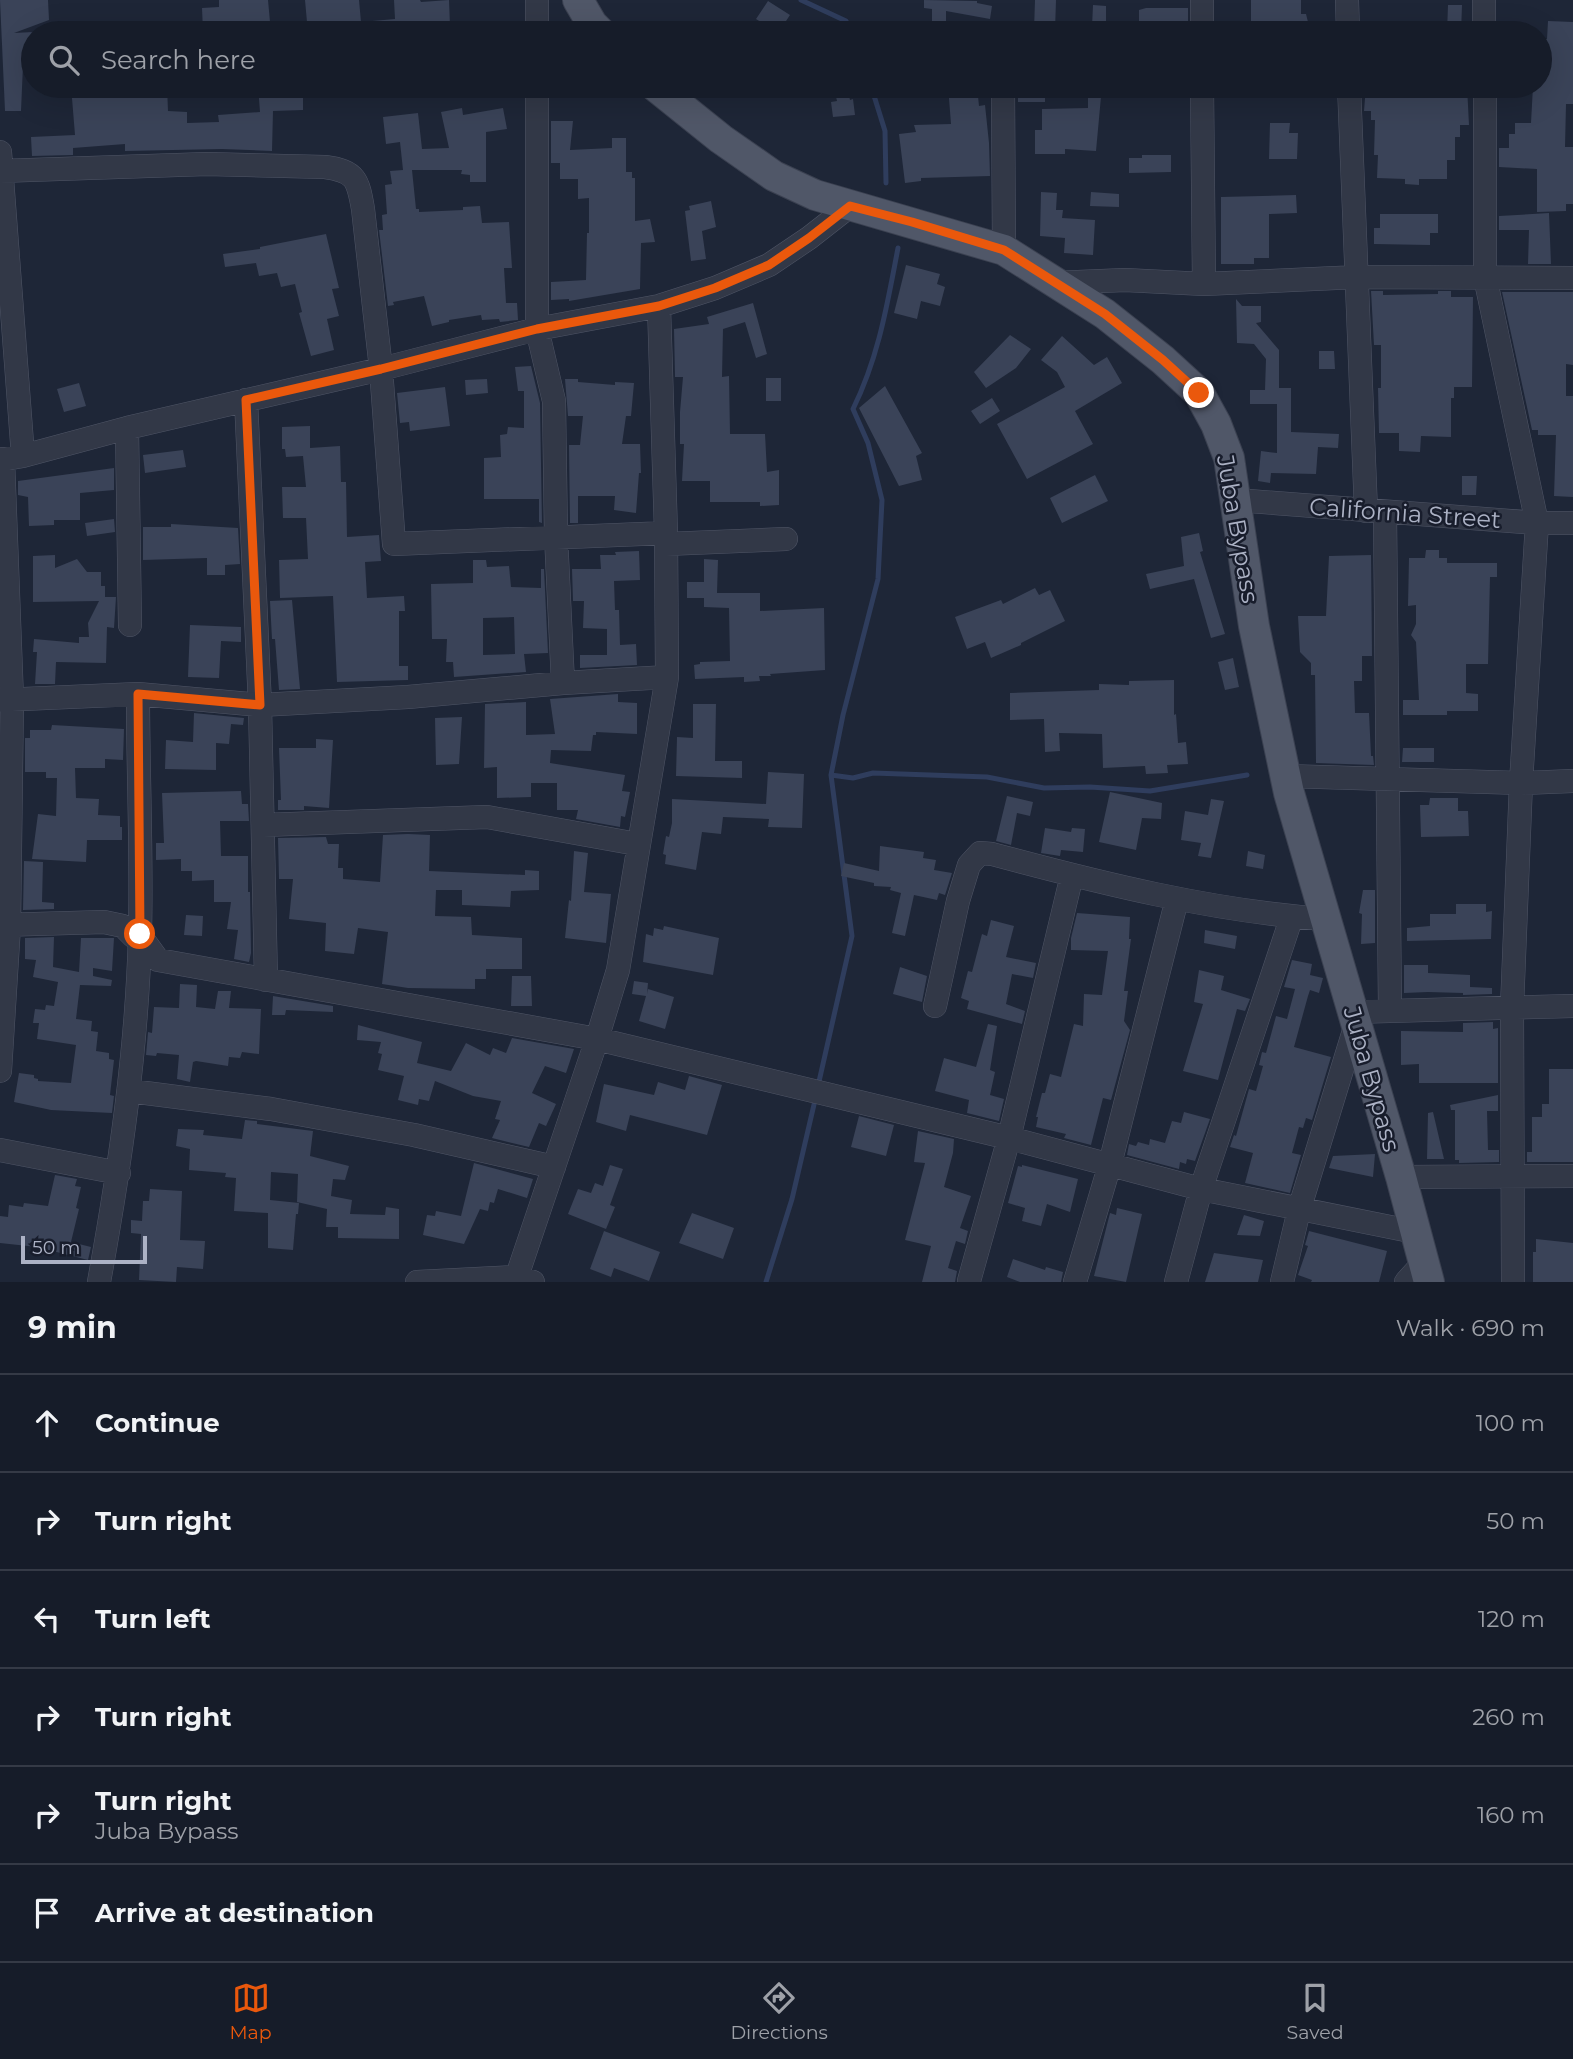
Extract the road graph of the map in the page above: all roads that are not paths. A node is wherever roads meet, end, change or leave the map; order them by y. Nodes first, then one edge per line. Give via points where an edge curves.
1 (537, 0) edge
2 (578, 0) edge
3 (1202, 0) edge
4 (1347, 0) edge
5 (1484, 0) edge
6 (537, 21) edge
7 (591, 21) edge
8 (1202, 21) edge
9 (1348, 21) edge
10 (1484, 21) edge
11 (537, 98) edge
12 (670, 98) edge
13 (1003, 98) edge
14 (1202, 98) edge
15 (1350, 98) edge
16 (1485, 98) edge
17 (0, 165) edge
18 (850, 206) junction
19 (1004, 250) junction
20 (1358, 277) junction
21 (1485, 277) junction
22 (1573, 278) edge
23 (1054, 283) junction
24 (1204, 284) junction
25 (659, 306) junction
26 (537, 329) junction
27 (381, 369) junction
28 (246, 400) junction
29 (127, 428) junction
30 (9, 458) edge
31 (1236, 500) junction
32 (1375, 511) junction
33 (1537, 523) junction
34 (1573, 523) edge
35 (556, 536) junction
36 (666, 539) junction
37 (786, 539) dead end
38 (130, 625) dead end
39 (667, 677) junction
40 (563, 683) junction
41 (138, 694) junction
42 (6, 699) edge
43 (260, 705) junction
44 (1286, 776) junction
45 (1386, 780) junction
46 (1573, 781) edge
47 (1521, 783) junction
48 (263, 825) junction
49 (637, 844) junction
50 (1072, 875) junction
51 (1177, 899) junction
52 (1292, 916) junction
53 (1324, 919) junction
54 (5, 926) edge
55 (139, 942) junction
56 (266, 980) junction
57 (935, 1006) dead end
58 (1573, 1006) edge
59 (1512, 1007) junction
60 (1390, 1009) junction
61 (1354, 1018) junction
62 (597, 1039) junction
63 (0, 1071) edge
64 (130, 1091) junction
65 (1009, 1138) junction
66 (0, 1150) edge
67 (1110, 1164) junction
68 (554, 1167) junction
69 (119, 1173) junction
70 (1512, 1176) junction
71 (1573, 1176) edge
72 (1401, 1177) junction
73 (1201, 1189) junction
74 (1299, 1210) junction
75 (1415, 1232) junction
76 (1420, 1276) edge
77 (521, 1280) edge
78 (968, 1281) edge
79 (99, 1282) edge
80 (417, 1282) edge
81 (1075, 1282) edge
82 (1176, 1282) edge
83 (1282, 1282) edge
84 (1513, 1282) edge

1 - 6 street
2 - 7 main road
3 - 8 street
4 - 9 street
5 - 10 street
11 - 26 street
12 - 18 main road, Juba Bypass via 774,176
13 - 19 street
14 - 24 street
15 - 20 street
16 - 21 street
17 - 27 street via 344,169 359,185
17 - 30 street
18 - 19 main road, Juba Bypass
18 - 25 street via 769,265
19 - 23 main road, Juba Bypass
20 - 21 street
20 - 24 street
20 - 32 street
21 - 22 street
21 - 33 street
23 - 24 street
23 - 31 main road, Juba Bypass via 1105,314 1199,393 1229,458
25 - 26 street
25 - 36 street
26 - 27 street
26 - 35 street via 554,401
27 - 28 street
27 - 35 street via 394,544
28 - 29 street
28 - 43 street
29 - 30 street
29 - 38 street
30 - 42 street
31 - 32 street, California Street
31 - 44 main road, Juba Bypass via 1254,626
32 - 33 street, California Street
32 - 45 street
33 - 34 street, California Street
33 - 47 street
35 - 36 street
35 - 40 street
36 - 37 street
36 - 39 street
39 - 40 street
39 - 49 street
40 - 43 street
41 - 42 street
41 - 43 street
41 - 55 street
42 - 54 street
43 - 48 street
44 - 45 street
44 - 53 main road, Juba Bypass
45 - 47 street
45 - 60 street
46 - 47 street
47 - 59 street
48 - 49 street via 487,817
48 - 56 street
49 - 62 street via 618,970
50 - 51 street
50 - 57 street via 980,853 969,865 958,901
50 - 65 street
51 - 52 street
51 - 67 street
52 - 53 street
52 - 73 street
53 - 61 main road, Juba Bypass
54 - 55 street via 104,922 123,926
54 - 63 street
55 - 56 street via 158,960
55 - 62 street
55 - 64 street
56 - 62 street
58 - 59 street
59 - 60 street
59 - 70 street
60 - 61 street
61 - 72 main road, Juba Bypass
61 - 74 street
62 - 65 street
62 - 68 street
64 - 68 street via 284,1111
64 - 69 street
65 - 67 street
65 - 78 street
66 - 69 street
67 - 73 street
67 - 81 street
68 - 77 street
69 - 79 street
70 - 71 street
70 - 72 street
70 - 84 street
72 - 75 main road, Juba Bypass
73 - 74 street
73 - 82 street
74 - 75 street
74 - 83 street
75 - 76 main road, Juba Bypass
77 - 80 street

